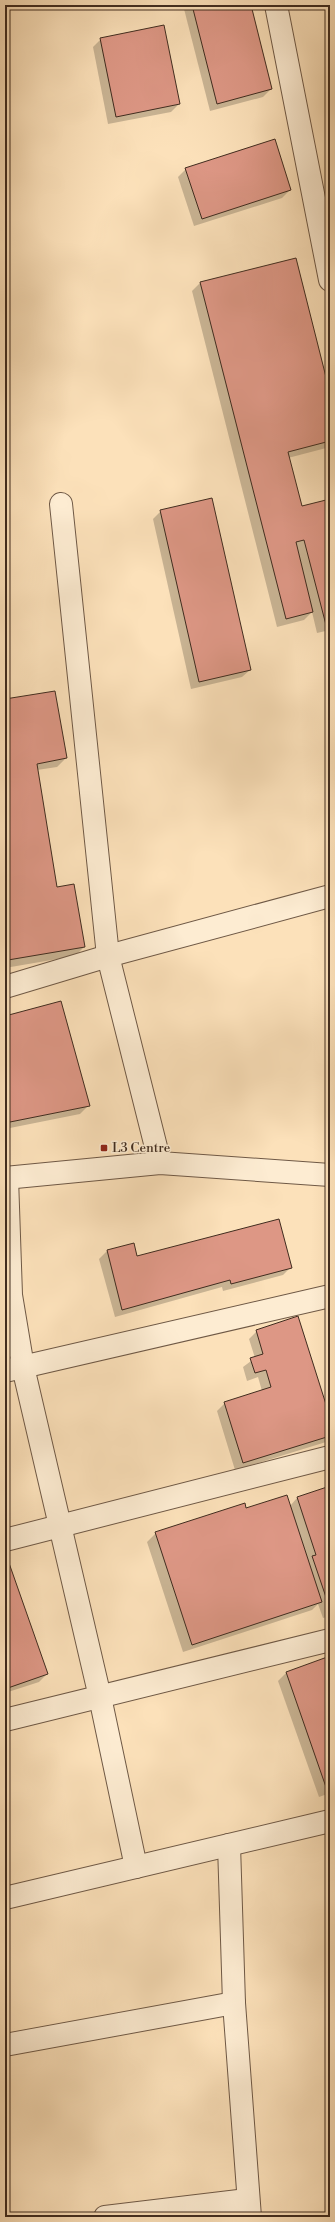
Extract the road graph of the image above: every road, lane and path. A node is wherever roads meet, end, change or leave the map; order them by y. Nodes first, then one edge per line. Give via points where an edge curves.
1 (276, 5) edge
2 (325, 231) edge
3 (330, 280) edge
4 (61, 504) dead end
5 (330, 896) edge
6 (108, 956) junction
7 (5, 987) edge
8 (160, 1163) junction
9 (330, 1175) edge
10 (6, 1178) edge
11 (330, 1296) edge
12 (14, 1369) edge
13 (330, 1457) edge
14 (60, 1526) junction
15 (5, 1540) edge
16 (330, 1640) edge
17 (100, 1697) junction
18 (5, 1720) edge
19 (330, 1821) edge
20 (229, 1845) junction
21 (136, 1867) junction
22 (5, 1898) edge
23 (234, 2003) junction
24 (5, 2045) edge
25 (248, 2208) edge
26 (105, 2217) edge

1 - 2 street
2 - 3 street
4 - 6 street
5 - 6 street
6 - 7 street
6 - 8 street
8 - 9 street
8 - 10 street
10 - 12 street
11 - 12 street
12 - 14 street
13 - 14 street
14 - 15 street
14 - 17 street
16 - 17 street
17 - 18 street
17 - 21 street
19 - 20 street
20 - 21 street
20 - 23 street
21 - 22 street
23 - 24 street
23 - 25 street
25 - 26 street

